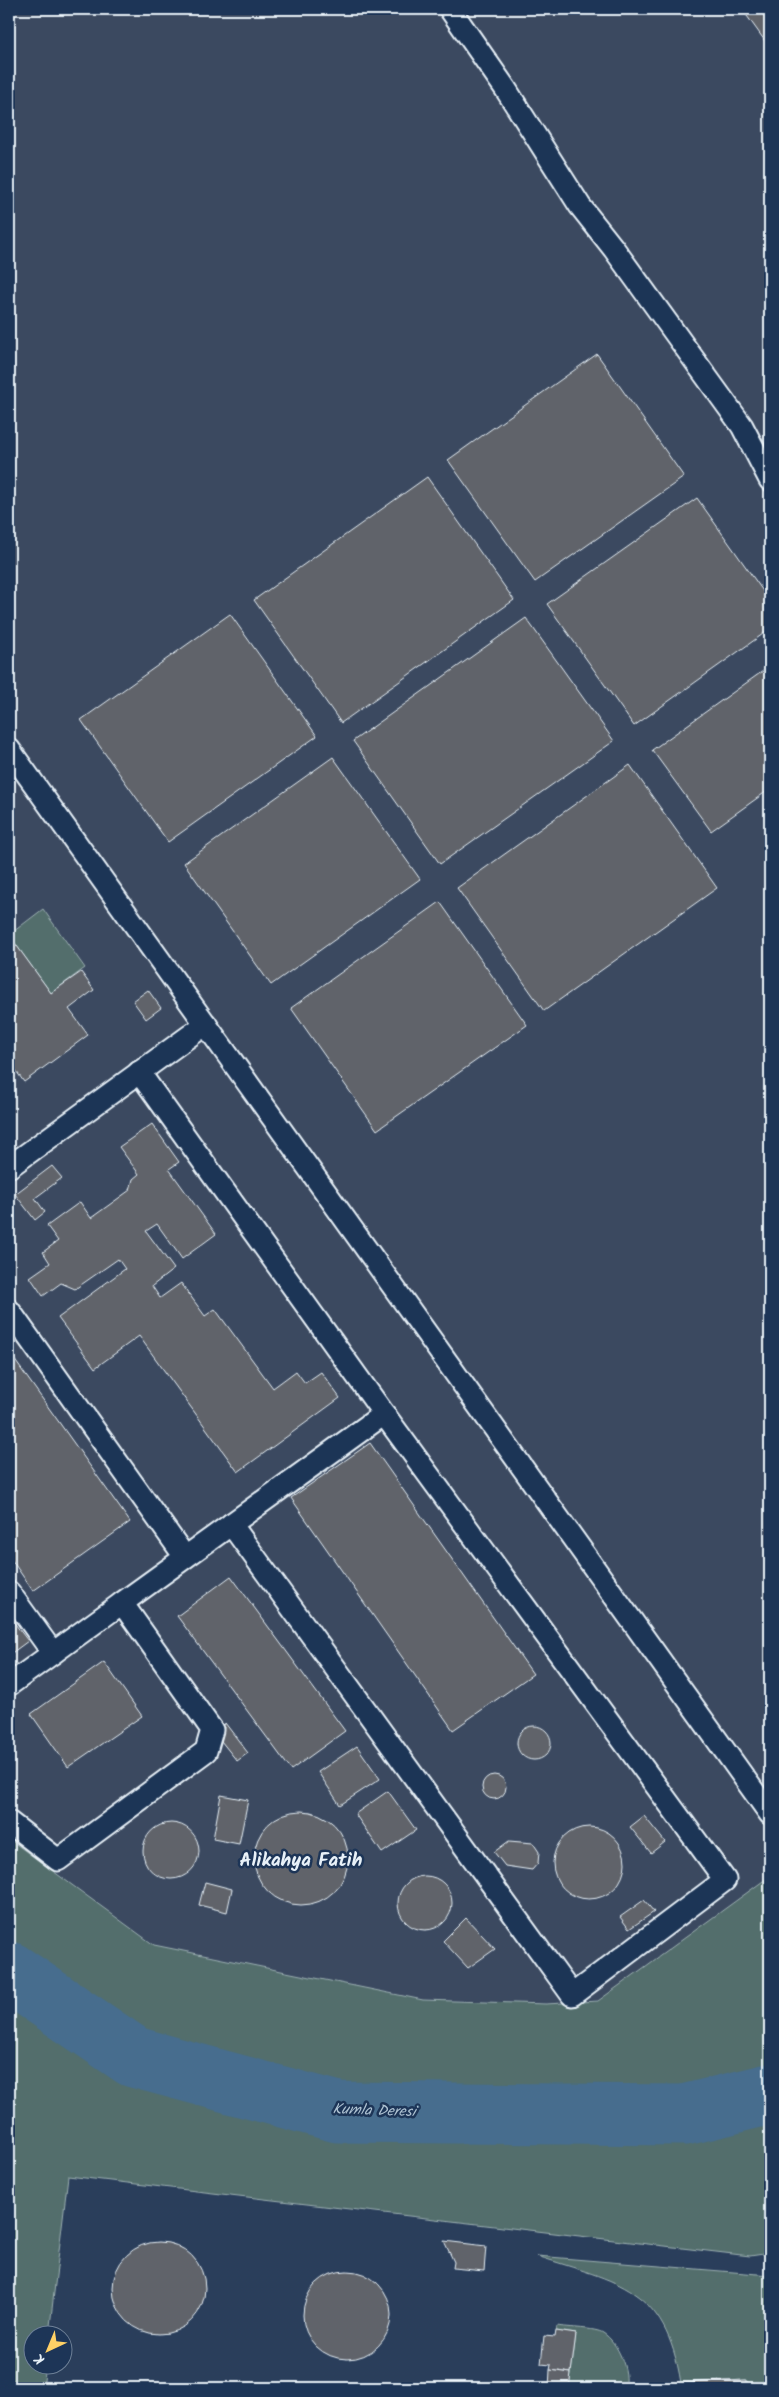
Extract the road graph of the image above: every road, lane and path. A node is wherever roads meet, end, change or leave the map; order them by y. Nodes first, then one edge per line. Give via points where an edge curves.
1 (450, 9) edge
2 (770, 480) edge
3 (9, 748) edge
4 (206, 1024) junction
5 (140, 1072) junction
6 (9, 1167) edge
7 (9, 1310) edge
8 (384, 1414) junction
9 (232, 1524) junction
10 (185, 1557) junction
11 (9, 1592) edge
12 (122, 1603) junction
13 (53, 1653) junction
14 (9, 1685) edge
15 (770, 1814) edge
16 (9, 1822) edge

1 - 2 lane via 580,206 742,426
3 - 4 lane
4 - 5 lane
4 - 15 lane
5 - 6 lane
5 - 8 lane
7 - 10 lane
8 - 9 lane
8 - 9 lane via 725,1880 572,1994
9 - 10 lane
10 - 12 lane
11 - 13 lane
12 - 13 lane
12 - 16 lane via 212,1730 206,1751 58,1860
13 - 14 lane

